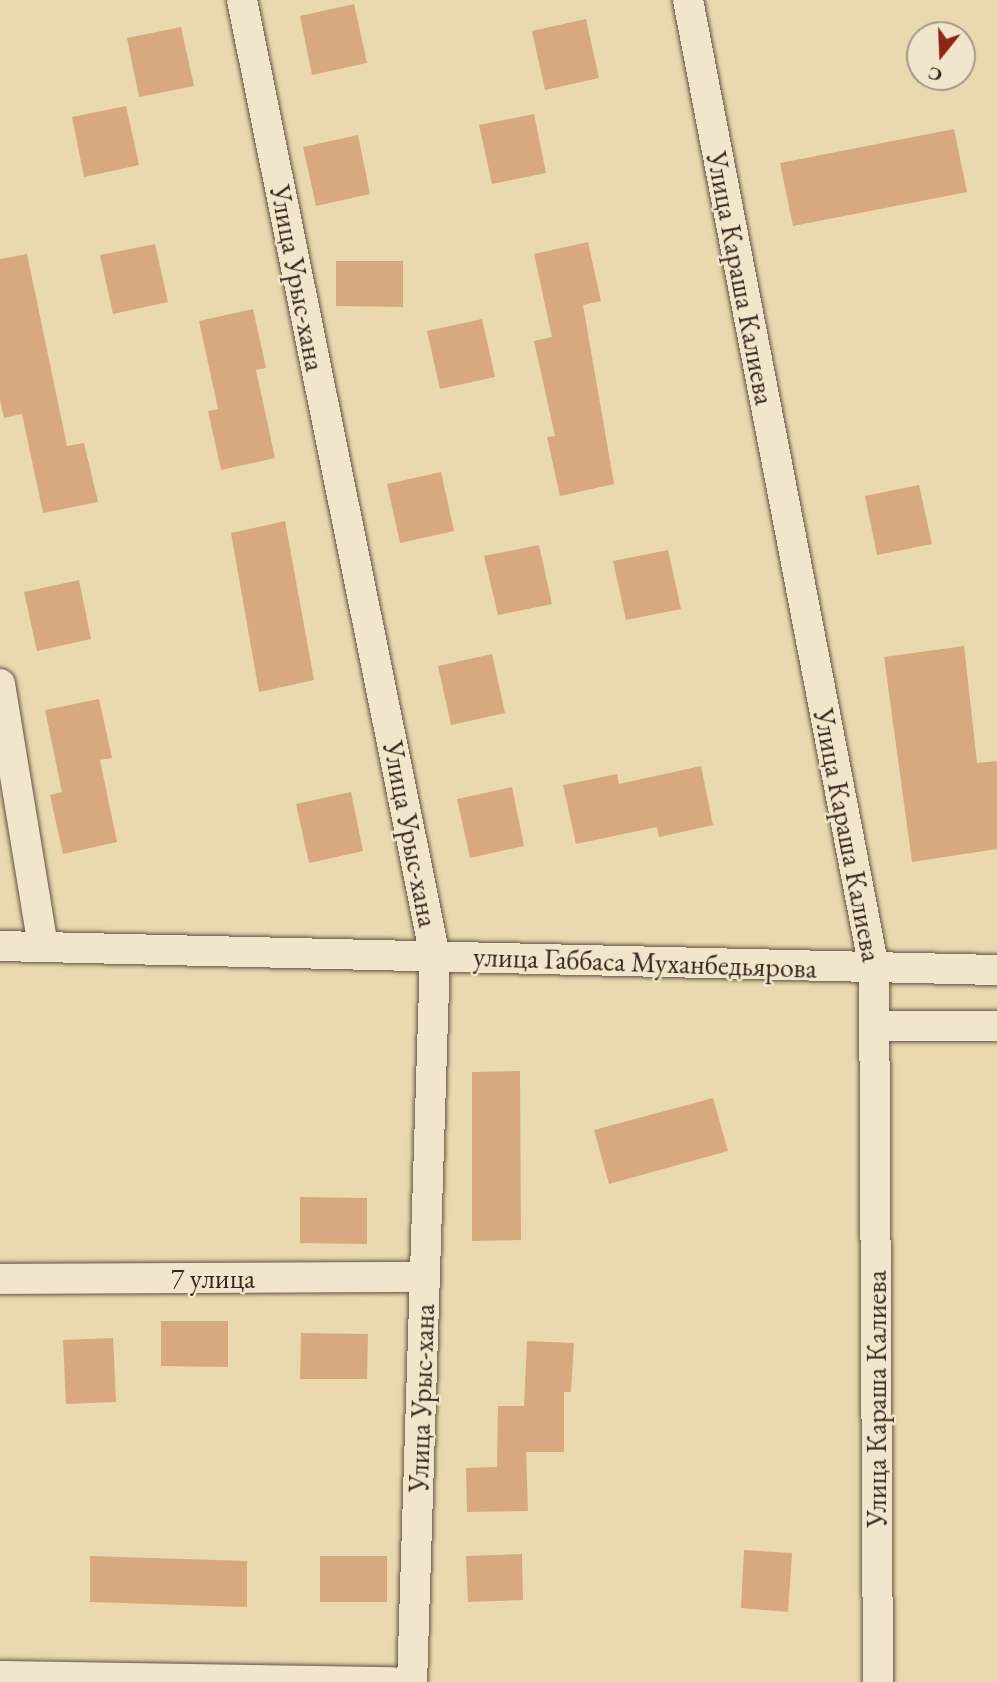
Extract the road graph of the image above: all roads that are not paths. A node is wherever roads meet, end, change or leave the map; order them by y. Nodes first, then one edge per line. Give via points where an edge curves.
1 (242, 0) edge
2 (688, 0) edge
3 (0, 684) edge
4 (0, 947) edge
5 (43, 947) junction
6 (435, 956) junction
7 (874, 969) junction
8 (997, 970) edge
9 (875, 1026) junction
10 (997, 1026) edge
11 (425, 1277) junction
12 (0, 1279) edge
13 (0, 1676) edge
14 (392, 1682) edge
15 (412, 1682) edge
16 (878, 1682) edge

1 - 6 street, Улица Урыс-хана
2 - 7 street, Улица Караша Калиева
3 - 5 street
4 - 5 street, улица Габбаса Муханбедьярова
5 - 6 street, улица Габбаса Муханбедьярова
6 - 7 street, улица Габбаса Муханбедьярова
6 - 11 street, Улица Урыс-хана
7 - 8 street, улица Габбаса Муханбедьярова
7 - 9 street, Улица Караша Калиева
9 - 10 street
9 - 16 street, Улица Караша Калиева
11 - 12 street, 7 улица
11 - 15 street, Улица Урыс-хана
13 - 14 street

